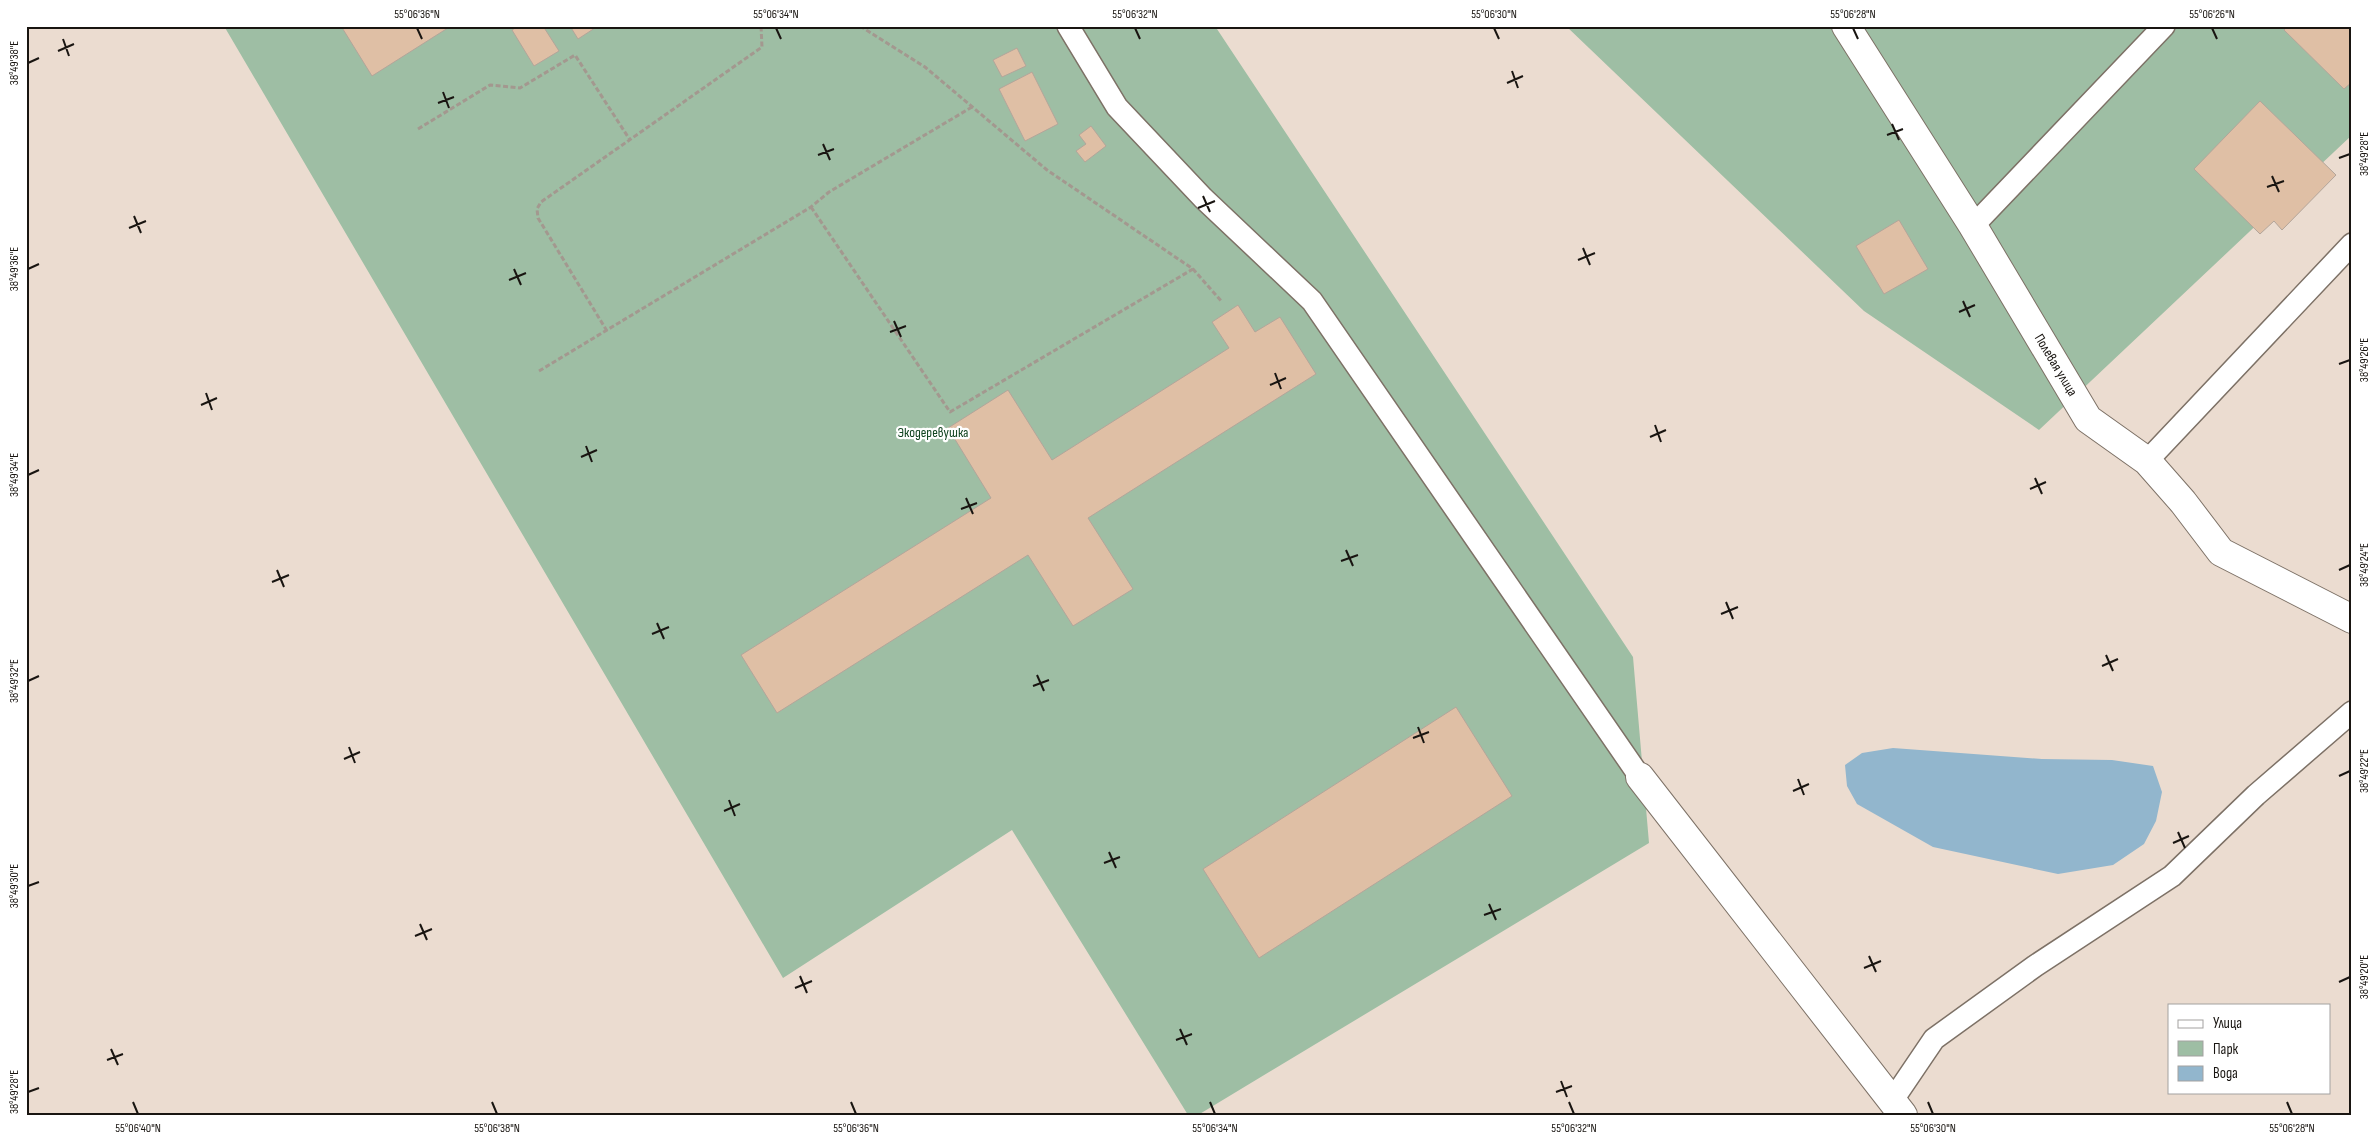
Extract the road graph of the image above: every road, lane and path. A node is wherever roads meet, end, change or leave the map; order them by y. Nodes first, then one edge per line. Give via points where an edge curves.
1 (761, 26) edge
2 (860, 26) edge
3 (1068, 26) edge
4 (1846, 26) edge
5 (2164, 26) edge
6 (972, 107) junction
7 (418, 129) dead end
8 (630, 140) junction
9 (811, 207) junction
10 (1973, 226) junction
11 (2352, 244) edge
12 (1193, 269) junction
13 (1222, 302) dead end
14 (607, 331) junction
15 (539, 371) dead end
16 (2147, 461) junction
17 (2352, 619) edge
18 (2352, 712) edge
19 (1640, 777) joint
20 (1897, 1108) edge

1 - 8 path via 762,47
2 - 6 path via 925,67
3 - 19 lane via 1117,107 1202,198 1312,301
4 - 10 street, Полевая улица
5 - 10 lane
6 - 9 path via 829,192
6 - 12 path via 1047,170
7 - 8 path via 490,85 520,88 576,55
8 - 14 path via 541,202 537,209 538,218
9 - 12 path via 950,412
9 - 14 path
10 - 16 street, Полевая улица via 2088,419
11 - 16 lane
12 - 13 path
14 - 15 path
16 - 17 street, Полевая улица via 2221,552
18 - 20 lane via 2256,795 2172,876 2035,966 1934,1038
19 - 20 street

